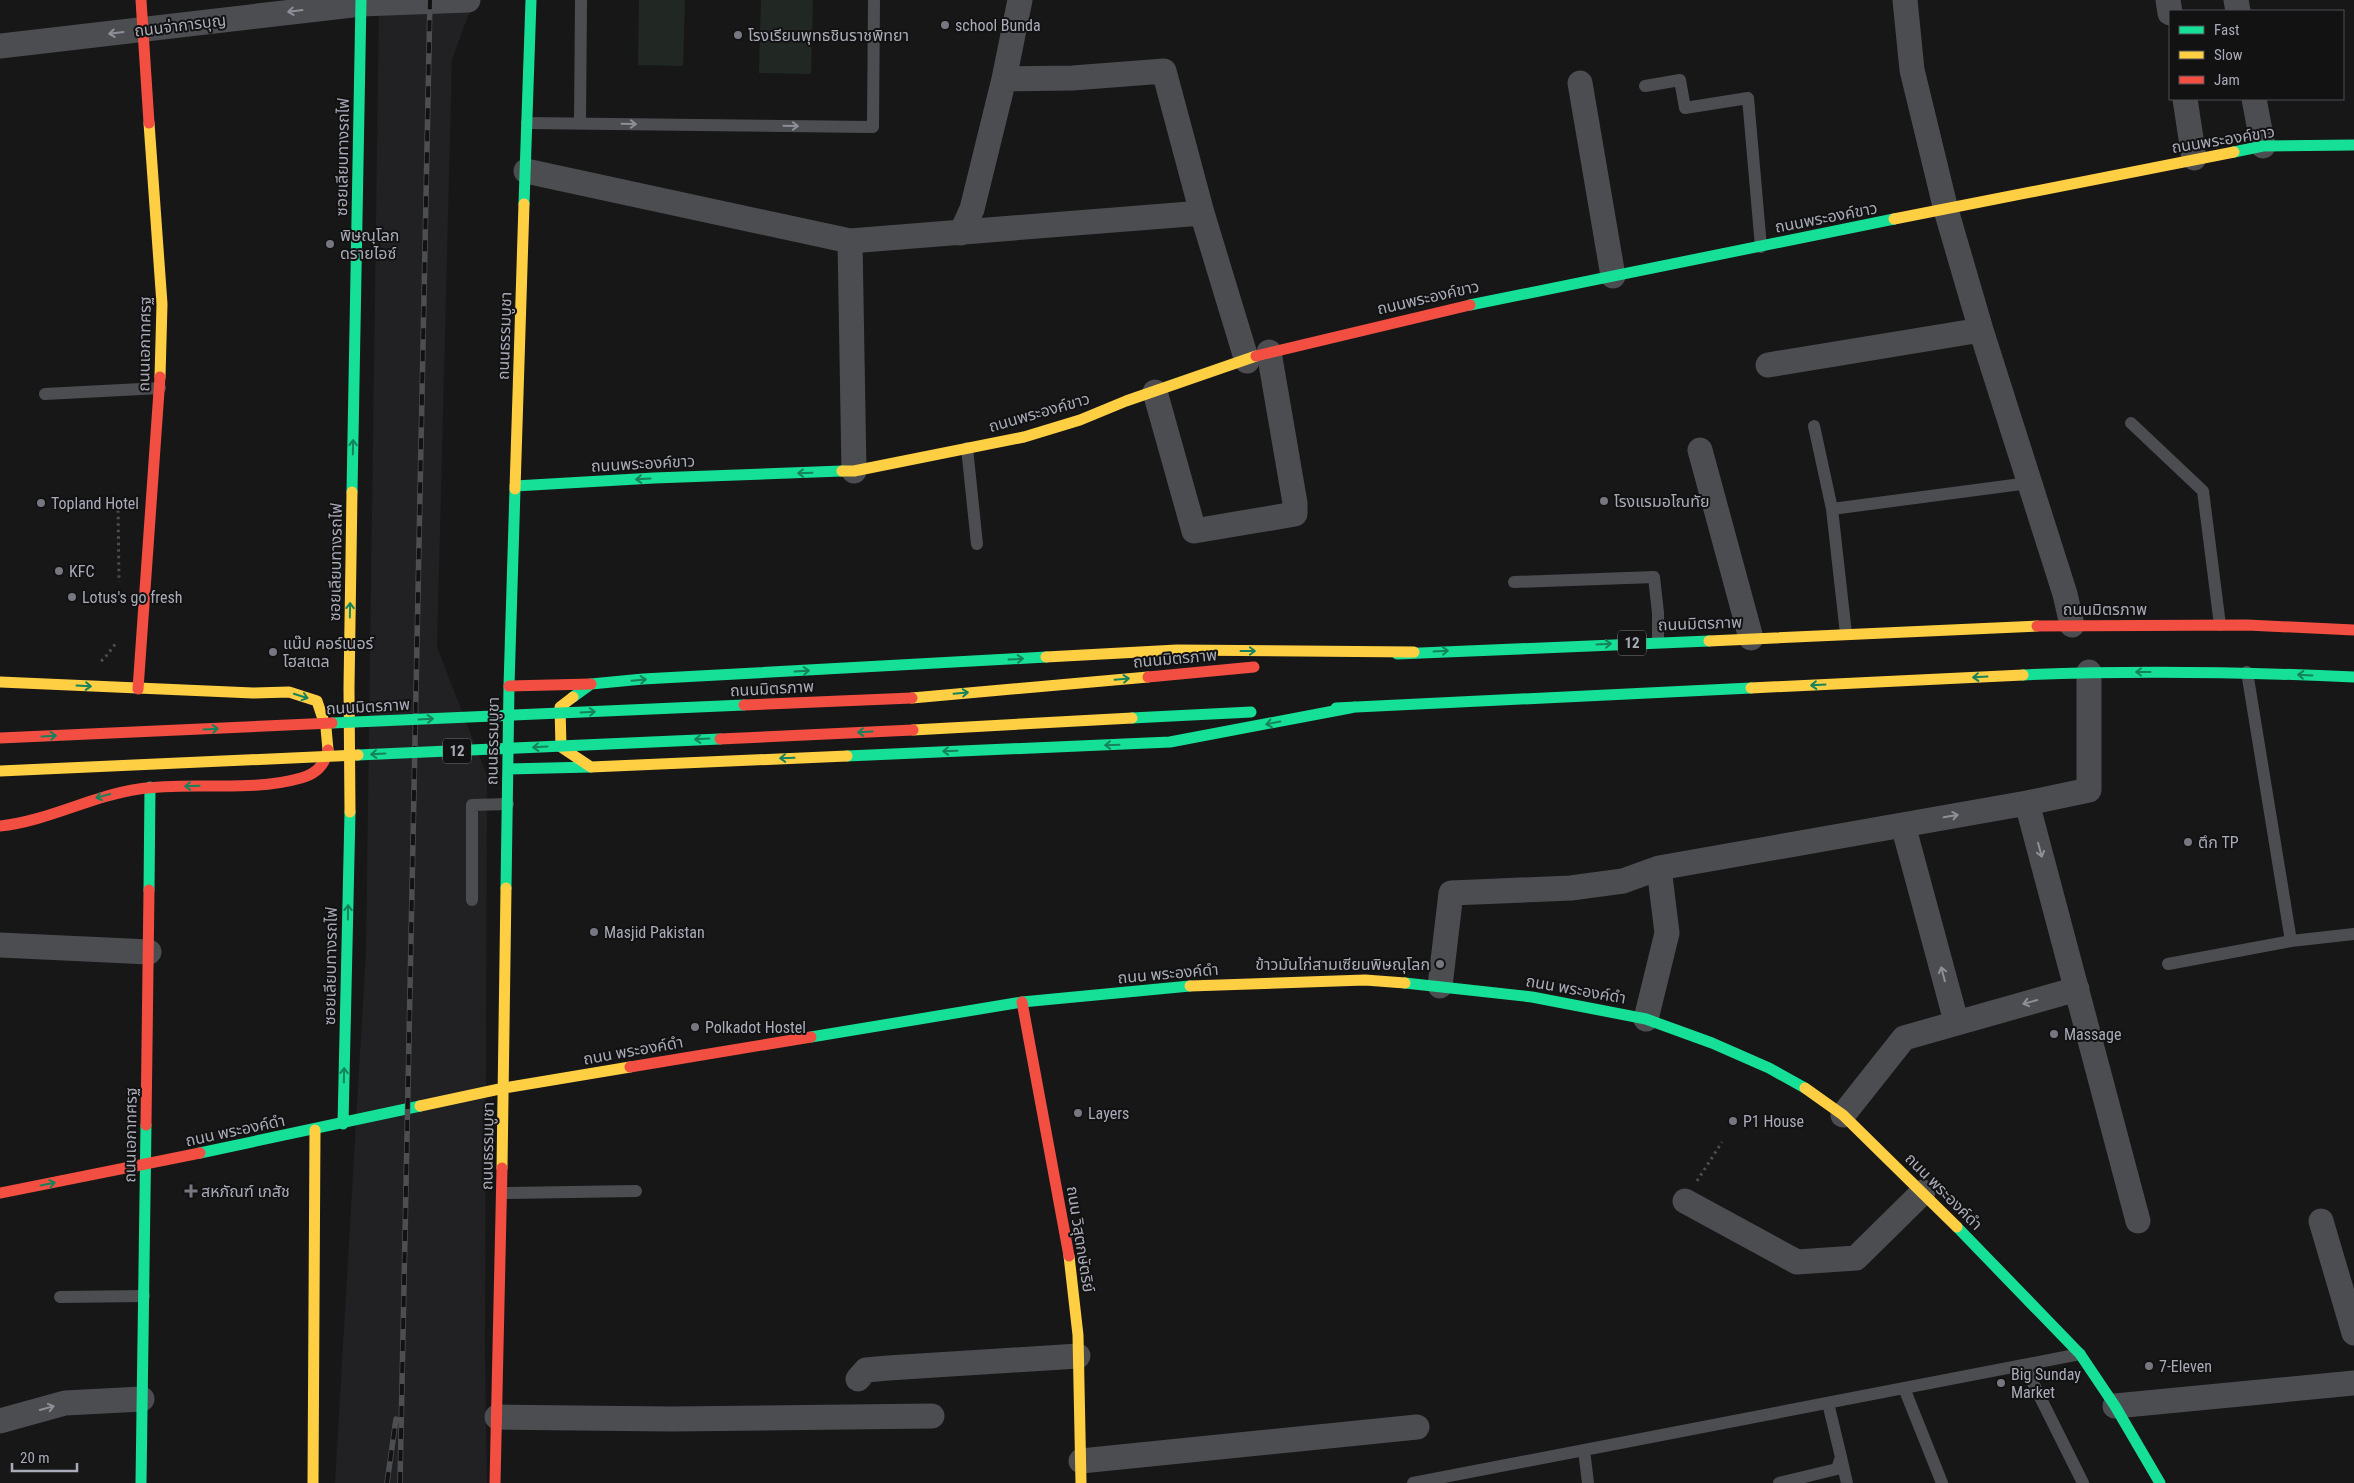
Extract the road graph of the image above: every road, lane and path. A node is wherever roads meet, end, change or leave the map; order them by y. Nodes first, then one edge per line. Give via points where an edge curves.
1 (141, 0) edge
2 (468, 0) edge
3 (531, 0) edge
4 (581, 0) edge
5 (874, 0) edge
6 (1020, 0) edge
7 (1905, 0) edge
8 (361, 2) edge
9 (143, 29) junction
10 (0, 46) edge
11 (1004, 79) junction
12 (1580, 83) dead end
13 (1644, 86) dead end
14 (2184, 100) edge
15 (2254, 100) edge
16 (527, 123) junction
17 (580, 123) junction
18 (2263, 146) junction
19 (2354, 146) edge
20 (2194, 158) junction
21 (526, 171) junction
22 (1946, 210) junction
23 (1202, 213) junction
24 (961, 233) junction
25 (850, 241) junction
26 (1761, 246) junction
27 (1613, 276) junction
28 (1981, 330) junction
29 (1258, 356) junction
30 (1768, 365) dead end
31 (160, 388) junction
32 (1155, 392) junction
33 (45, 394) dead end
34 (2131, 423) dead end
35 (1814, 426) dead end
36 (967, 448) junction
37 (1700, 450) dead end
38 (854, 471) junction
39 (2029, 483) junction
40 (516, 486) junction
41 (113, 500) dead end
42 (1832, 509) junction
43 (977, 544) dead end
44 (1514, 582) dead end
45 (119, 583) dead end
46 (2072, 625) junction
47 (2220, 625) junction
48 (2354, 630) edge
49 (1846, 634) junction
50 (117, 637) dead end
51 (1751, 638) junction
52 (1658, 642) junction
53 (1414, 652) junction
54 (96, 663) dead end
55 (1296, 663) dead end
56 (1267, 666) dead end
57 (2089, 672) junction
58 (2247, 672) junction
59 (2354, 677) edge
60 (0, 682) edge
61 (591, 684) junction
62 (509, 686) junction
63 (138, 689) junction
64 (253, 693) junction
65 (1355, 707) junction
66 (0, 738) edge
67 (591, 767) junction
68 (508, 770) junction
69 (0, 772) edge
70 (258, 783) junction
71 (150, 787) junction
72 (2027, 803) junction
73 (508, 804) junction
74 (1903, 825) junction
75 (0, 826) edge
76 (1659, 868) junction
77 (472, 900) dead end
78 (2354, 934) edge
79 (2291, 942) junction
80 (0, 945) edge
81 (149, 952) junction
82 (2168, 964) dead end
83 (1440, 986) junction
84 (2077, 990) junction
85 (1022, 1002) junction
86 (1646, 1019) junction
87 (1956, 1021) junction
88 (504, 1088) junction
89 (1843, 1115) junction
90 (343, 1124) junction
91 (315, 1130) junction
92 (1722, 1142) dead end
93 (146, 1166) junction
94 (636, 1191) dead end
95 (1924, 1192) junction
96 (0, 1193) edge
97 (502, 1193) junction
98 (1685, 1201) joint
99 (2138, 1221) dead end
100 (2321, 1221) dead end
101 (144, 1296) junction
102 (60, 1297) dead end
103 (2354, 1332) edge
104 (2080, 1354) junction
105 (1078, 1356) junction
106 (2024, 1365) junction
107 (858, 1379) dead end
108 (2354, 1383) edge
109 (1904, 1388) junction
110 (142, 1399) junction
111 (1828, 1403) junction
112 (2115, 1406) junction
113 (932, 1416) dead end
114 (496, 1417) junction
115 (0, 1421) edge
116 (1417, 1427) dead end
117 (1584, 1450) junction
118 (1841, 1457) junction
119 (1081, 1472) edge
120 (141, 1483) edge
121 (313, 1483) edge
122 (495, 1483) edge
123 (1413, 1483) edge
124 (1588, 1483) edge
125 (1780, 1483) edge
126 (1847, 1483) edge
127 (1942, 1483) edge
128 (2083, 1483) edge
129 (2160, 1483) edge

1 - 9 main road, ถนนเอกาทศรฐ
2 - 8 street, ถนนจ่าการบุญ
3 - 16 main road, ถนนธรรมบูชา
4 - 17 lane
17 -> 5 lane via 873,126
6 - 11 street
7 - 22 street via 1912,70
8 -> 9 street, ถนนจ่าการบุญ
90 -> 8 main road, ซอยเลียบทางรถไฟ
9 -> 10 street, ถนนจ่าการบุญ
9 - 31 main road, ถนนเอกาทศรฐ via 162,304
11 - 23 street via 1164,71
11 - 24 street via 972,209
12 - 27 street
13 - 26 lane via 1680,80 1685,108 1748,98
14 - 20 street
15 - 18 street
16 - 17 lane
16 - 21 main road, ถนนธรรมบูชา
18 - 19 main road, ถนนพระองค์ขาว
18 - 20 main road, ถนนพระองค์ขาว
20 - 22 main road, ถนนพระองค์ขาว
21 - 25 street
21 - 40 main road, ถนนธรรมบูชา
22 - 26 main road, ถนนพระองค์ขาว
22 - 28 street
23 - 24 street
23 - 29 street
24 - 25 street
25 - 38 street
26 - 27 main road, ถนนพระองค์ขาว
27 - 29 main road, ถนนพระองค์ขาว via 1510,295
28 - 30 street
28 - 39 street
29 - 32 main road, ถนนพระองค์ขาว
29 - 32 street via 1295,503 1294,514 1194,532
31 - 33 lane
31 - 63 main road, ถนนเอกาทศรฐ
32 - 36 main road, ถนนพระองค์ขาว via 1024,437
34 - 47 lane via 2203,491
35 - 42 lane
36 - 38 main road, ถนนพระองค์ขาว
36 - 43 lane
37 - 51 street
38 -> 40 main road, ถนนพระองค์ขาว
39 - 42 lane
39 - 46 street
40 - 62 main road, ถนนธรรมบูชา
41 - 45 path via 118,503
42 - 49 lane
44 - 52 lane via 1654,577
46 - 47 main road, ถนนมิตรภาพ / 12
46 - 49 main road, ถนนมิตรภาพ / 12
47 - 48 main road, ถนนมิตรภาพ / 12
49 - 51 main road, ถนนมิตรภาพ / 12
50 - 54 path via 116,644 104,659
51 - 52 main road, ถนนมิตรภาพ / 12
53 -> 52 main road, ถนนมิตรภาพ / 12
53 - 55 main road, ถนนมิตรภาพ / 12
61 -> 53 main road via 1177,650
66 -> 56 main road, ถนนมิตรภาพ / 12, bridge via 912,698
58 -> 57 main road, 12
57 -> 65 main road, 12
57 - 72 street via 2089,790
59 -> 58 main road, 12
58 - 79 lane
60 -> 63 main road
61 - 62 main road
61 - 67 main road via 560,707 561,747
62 - 68 main road, ถนนธรรมบูชา
63 - 64 main road
64 - 70 main road via 282,707 295,743 291,759 282,772
64 -> 70 main road via 289,692 317,701 325,718 328,739 327,758 317,772 293,782
65 -> 67 main road via 1170,742
65 -> 69 main road, 12, bridge
67 - 68 main road
68 - 73 main road, ถนนธรรมบูชา
70 -> 71 main road
71 -> 75 main road via 102,796 16,825
71 - 81 main road, ถนนเอกาทศรฐ
74 -> 72 street
72 -> 84 street
73 - 77 lane via 472,805
73 - 88 main road, ถนนธรรมบูชา
74 - 76 street
87 -> 74 street
76 - 83 street via 1623,880 1571,888 1450,893
76 - 86 street via 1667,932
78 - 79 lane
79 - 82 lane
80 - 81 street
81 - 93 main road, ถนนเอกาทศรฐ
83 - 85 main road, ถนน พระองค์ดำ via 1365,980 1201,985
83 - 86 main road, ถนน พระองค์ดำ via 1532,997
84 -> 87 street
84 - 99 street
85 - 88 main road, ถนน พระองค์ดำ
85 - 105 main road, ถนน วิสุตกษัตริย์ via 1070,1261
86 - 89 main road, ถนน พระองค์ดำ via 1769,1068 1810,1091
87 - 89 street via 1904,1038
88 - 90 main road, ถนน พระองค์ดำ
88 - 97 main road, ถนนธรรมบูชา
89 - 95 main road, ถนน พระองค์ดำ
90 - 91 main road, ถนน พระองค์ดำ
91 - 93 main road, ถนน พระองค์ดำ
91 - 121 main road
92 - 98 path
96 -> 93 main road, ถนน พระองค์ดำ
93 - 101 main road, ถนนเอกาทศรฐ
94 - 97 lane
95 - 98 street via 1856,1258 1798,1262
95 - 104 main road, ถนน พระองค์ดำ
97 - 114 main road, ถนนธรรมบูชา
100 - 103 street
101 - 102 lane
101 - 110 main road, ถนนเอกาทศรฐ
104 - 106 lane
104 - 112 main road, ถนน พระองค์ดำ
105 - 107 street via 866,1370
105 - 119 main road, ถนน วิสุตกษัตริย์
106 - 109 lane
106 - 128 lane
108 - 112 street
109 - 111 lane
109 - 127 lane
115 -> 110 street via 65,1403
110 - 120 main road, ถนนเอกาทศรฐ
111 - 117 lane
111 - 118 lane
112 - 129 main road, ถนน พระองค์ดำ
113 - 114 street
114 - 122 main road, ถนนธรรมบูชา
116 - 119 street
117 - 123 lane
117 - 124 lane
118 - 125 lane via 1837,1469
118 - 126 lane

